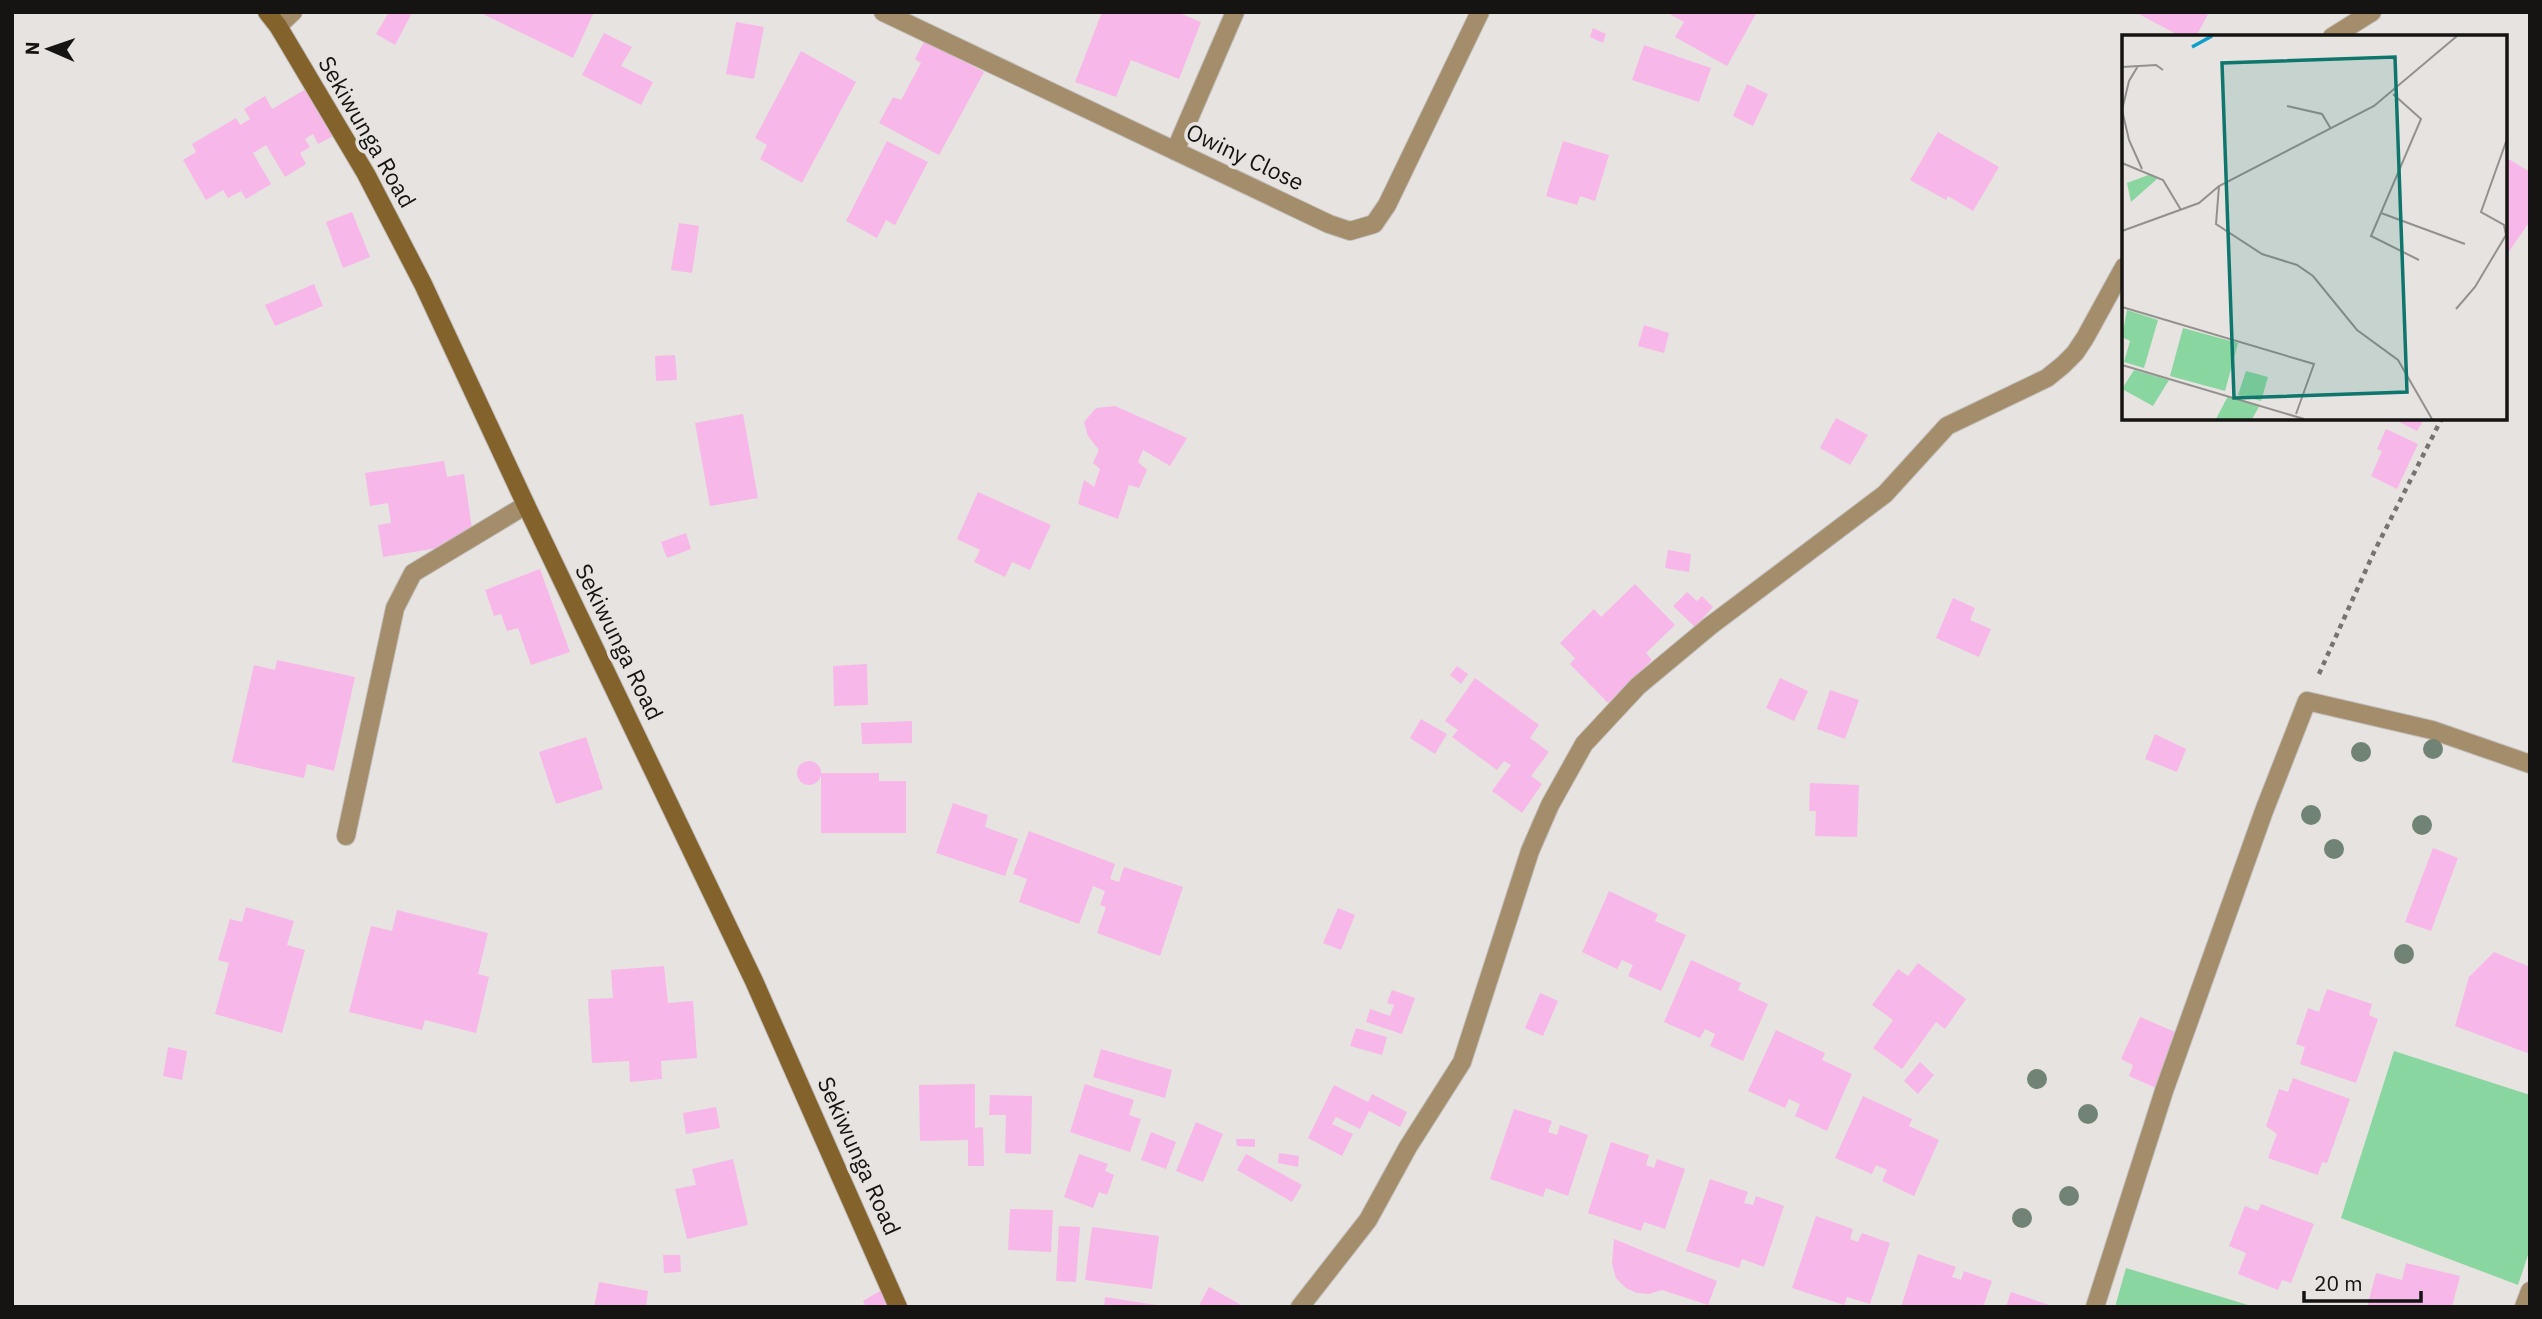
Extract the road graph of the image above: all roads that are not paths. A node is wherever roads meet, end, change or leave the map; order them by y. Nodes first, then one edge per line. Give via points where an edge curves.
1 (293, 12) edge
2 (883, 12) edge
3 (1235, 12) edge
4 (1480, 12) edge
5 (2372, 12) edge
6 (273, 19) edge
7 (2335, 35) edge
8 (1175, 151) junction
9 (2122, 271) edge
10 (526, 505) junction
11 (2530, 764) edge
12 (346, 836) dead end
13 (2530, 1291) edge
14 (898, 1307) edge
15 (1300, 1307) edge
16 (2095, 1307) edge
17 (2524, 1307) edge

1 - 6 street
2 - 8 street, Owiny Close
3 - 8 street
4 - 8 street, Owiny Close via 1374,224 1350,231 1329,224
5 - 7 street
6 - 10 main road, Sekiwunga Road via 366,174
9 - 15 street via 2076,353 2063,365 2047,378 1947,426 1885,494 1710,626 1638,686 1584,744 1530,851 1462,1062 1368,1220
10 - 12 street via 413,573 395,608
10 - 14 main road, Sekiwunga Road via 754,981
11 - 16 street via 2431,730 2307,701 2164,1091
13 - 17 street

